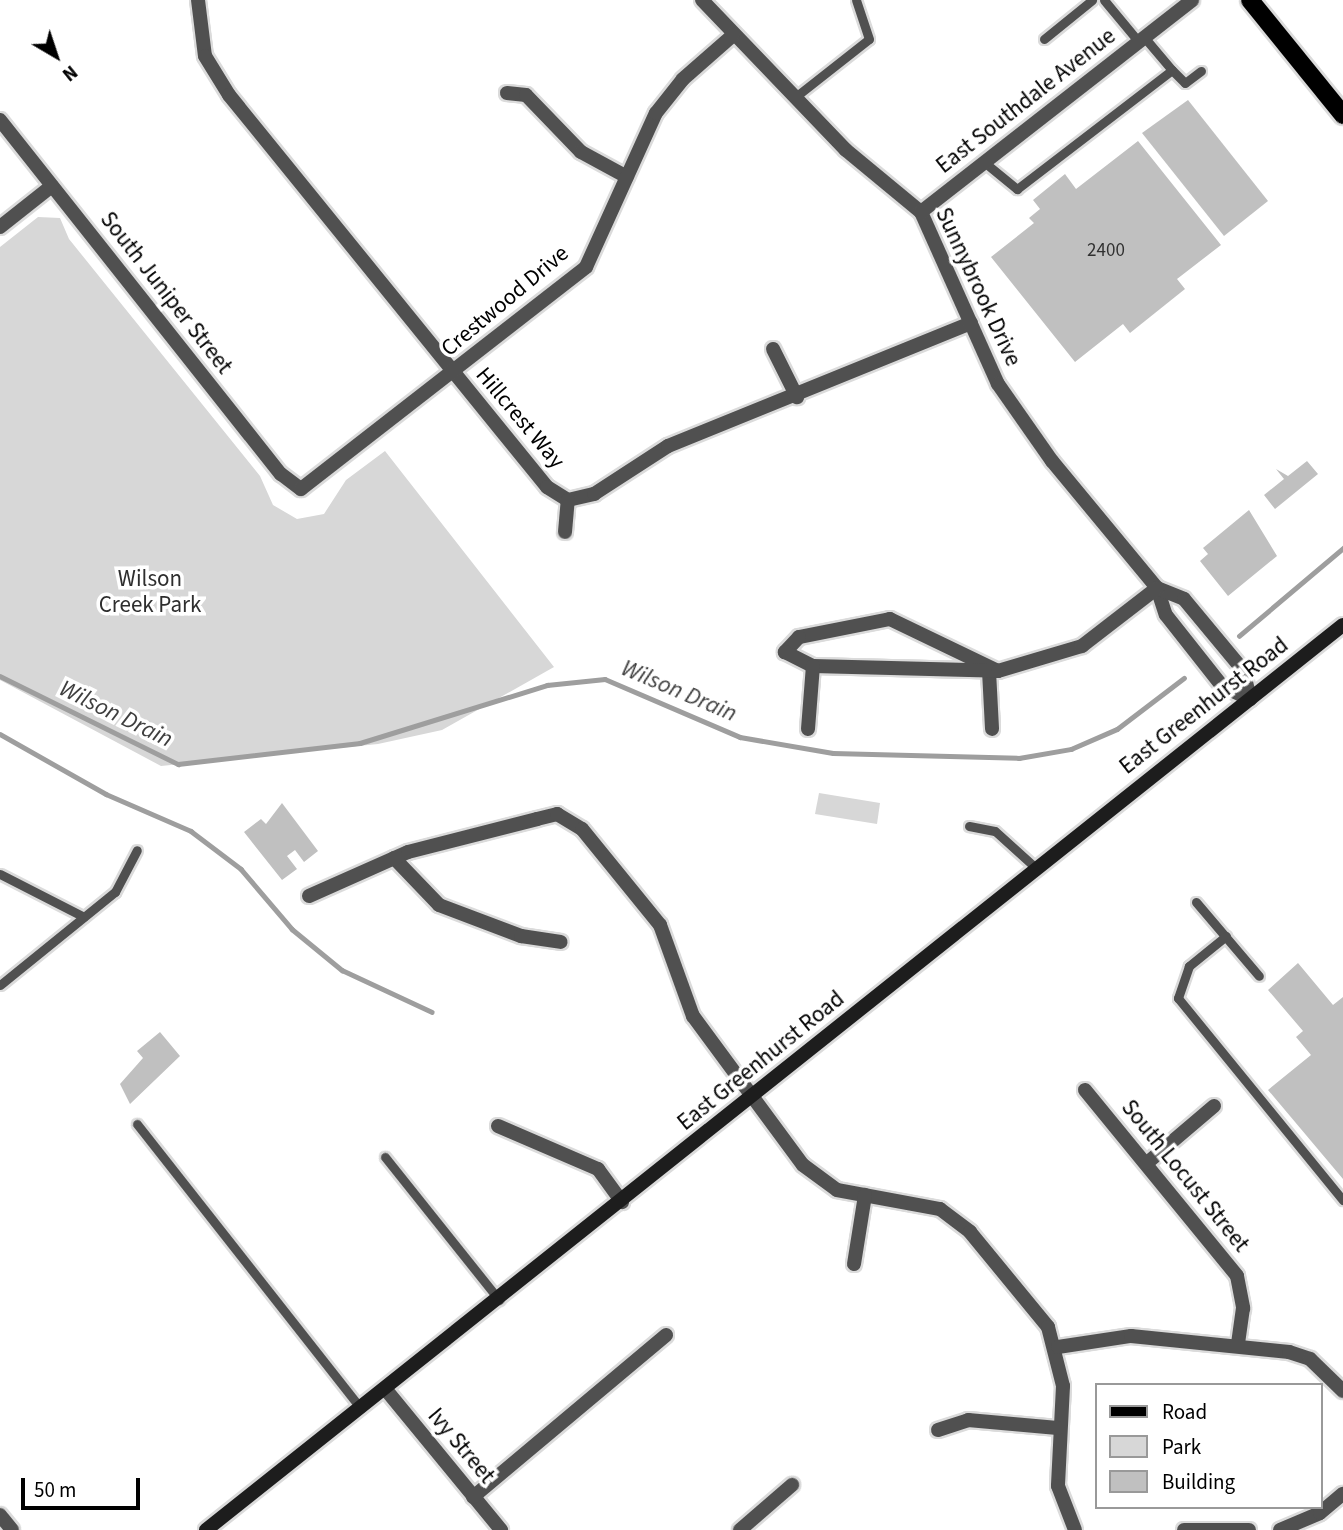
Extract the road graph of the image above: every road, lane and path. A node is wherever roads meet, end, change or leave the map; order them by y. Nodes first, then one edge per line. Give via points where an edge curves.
1 (198, 0) edge
2 (702, 0) edge
3 (856, 0) edge
4 (1092, 0) edge
5 (1104, 0) edge
6 (1192, 0) edge
7 (1250, 0) edge
8 (733, 35) junction
9 (1044, 39) dead end
10 (1141, 39) junction
11 (1172, 70) junction
12 (1201, 71) dead end
13 (507, 93) dead end
14 (794, 98) junction
15 (1343, 115) edge
16 (0, 120) edge
17 (984, 162) junction
18 (626, 177) junction
19 (52, 186) junction
20 (921, 212) junction
21 (0, 227) edge
22 (971, 323) junction
23 (773, 349) dead end
24 (454, 375) junction
25 (797, 397) junction
26 (300, 489) joint
27 (568, 500) junction
28 (565, 532) dead end
29 (1157, 588) junction
30 (1343, 625) edge
31 (813, 666) junction
32 (993, 671) junction
33 (1250, 699) junction
34 (808, 729) dead end
35 (992, 729) dead end
36 (969, 825) dead end
37 (136, 850) dead end
38 (394, 858) junction
39 (1037, 869) junction
40 (0, 874) edge
41 (309, 896) dead end
42 (1196, 902) dead end
43 (84, 917) junction
44 (1226, 936) junction
45 (561, 942) dead end
46 (1259, 976) dead end
47 (0, 985) edge
48 (1085, 1090) dead end
49 (751, 1098) junction
50 (1214, 1106) dead end
51 (137, 1124) dead end
52 (498, 1126) dead end
53 (385, 1157) dead end
54 (1147, 1163) junction
55 (865, 1195) junction
56 (1343, 1200) edge
57 (622, 1202) junction
58 (854, 1264) dead end
59 (500, 1302) junction
60 (666, 1335) dead end
61 (1238, 1344) junction
62 (1058, 1347) junction
63 (387, 1391) junction
64 (1343, 1391) edge
65 (362, 1410) junction
66 (1058, 1428) junction
67 (938, 1430) dead end
68 (792, 1485) dead end
69 (1343, 1494) edge
70 (473, 1497) junction
71 (0, 1515) edge
72 (12, 1530) edge
73 (206, 1530) edge
74 (501, 1530) edge
75 (740, 1530) edge
76 (1075, 1530) edge
77 (1184, 1530) edge
78 (1249, 1530) edge
79 (1280, 1530) edge

1 - 24 street, Hillcrest Way via 205,55 229,95
2 - 8 street, Sunnybrook Drive
3 - 14 lane via 869,39
4 - 9 lane
5 - 10 lane
6 - 10 street, East Southdale Avenue
7 - 15 main road
8 - 14 street, Sunnybrook Drive
8 - 18 street, Crestwood Drive via 665,99
10 - 11 lane
10 - 17 street, East Southdale Avenue
11 - 12 lane via 1185,83
11 - 17 lane via 1017,189
13 - 18 street via 526,95 581,152
14 - 20 street, Sunnybrook Drive
16 - 19 street, South Juniper Street
17 - 20 street, East Southdale Avenue
18 - 24 street, Crestwood Drive via 586,267
19 - 21 street
19 - 26 street, South Juniper Street via 281,474
20 - 22 street, Sunnybrook Drive
22 - 25 street, Hillcrest Way
22 - 29 street, Sunnybrook Drive via 998,384 1052,461
23 - 25 street
24 - 26 street, Crestwood Drive
24 - 27 street, Hillcrest Way via 547,487
25 - 27 street, Hillcrest Way via 668,446 594,494
27 - 28 street
29 - 32 street via 1082,646
29 - 33 street, Sunnybrook Drive via 1166,615 1222,686
29 - 33 street, Sunnybrook Drive via 1184,599 1243,670
30 - 33 main road, East Greenhurst Road
31 - 32 street
31 - 32 street via 785,652 799,637 890,619
31 - 34 street
32 - 35 street
33 - 39 main road, East Greenhurst Road
36 - 39 lane via 995,831
37 - 43 lane via 115,892
38 - 41 street
38 - 45 street via 439,905 521,936
38 - 49 street via 557,814 582,829 660,925 693,1016
39 - 49 main road, East Greenhurst Road
40 - 43 lane
42 - 44 lane
43 - 47 lane
44 - 46 lane
44 - 56 lane via 1189,966 1178,998
48 - 54 street, South Locust Street
49 - 55 street via 819,1181
49 - 57 main road, East Greenhurst Road
50 - 54 street
51 - 65 lane
52 - 57 street via 598,1169
53 - 59 lane
54 - 61 street, South Locust Street via 1237,1276 1244,1308
55 - 58 street
55 - 62 street via 940,1209 970,1233 1034,1307
57 - 59 main road, East Greenhurst Road
59 - 63 main road, East Greenhurst Road
60 - 70 street
61 - 62 street via 1131,1336
61 - 64 street via 1310,1359
62 - 66 street via 1063,1386
63 - 65 main road, East Greenhurst Road
63 - 70 street, Ivy Street
65 - 73 main road, East Greenhurst Road
66 - 67 street via 968,1420
66 - 76 street via 1058,1486
68 - 75 street
69 - 79 street via 1320,1513
70 - 74 street, Ivy Street
71 - 72 street
77 - 78 street

